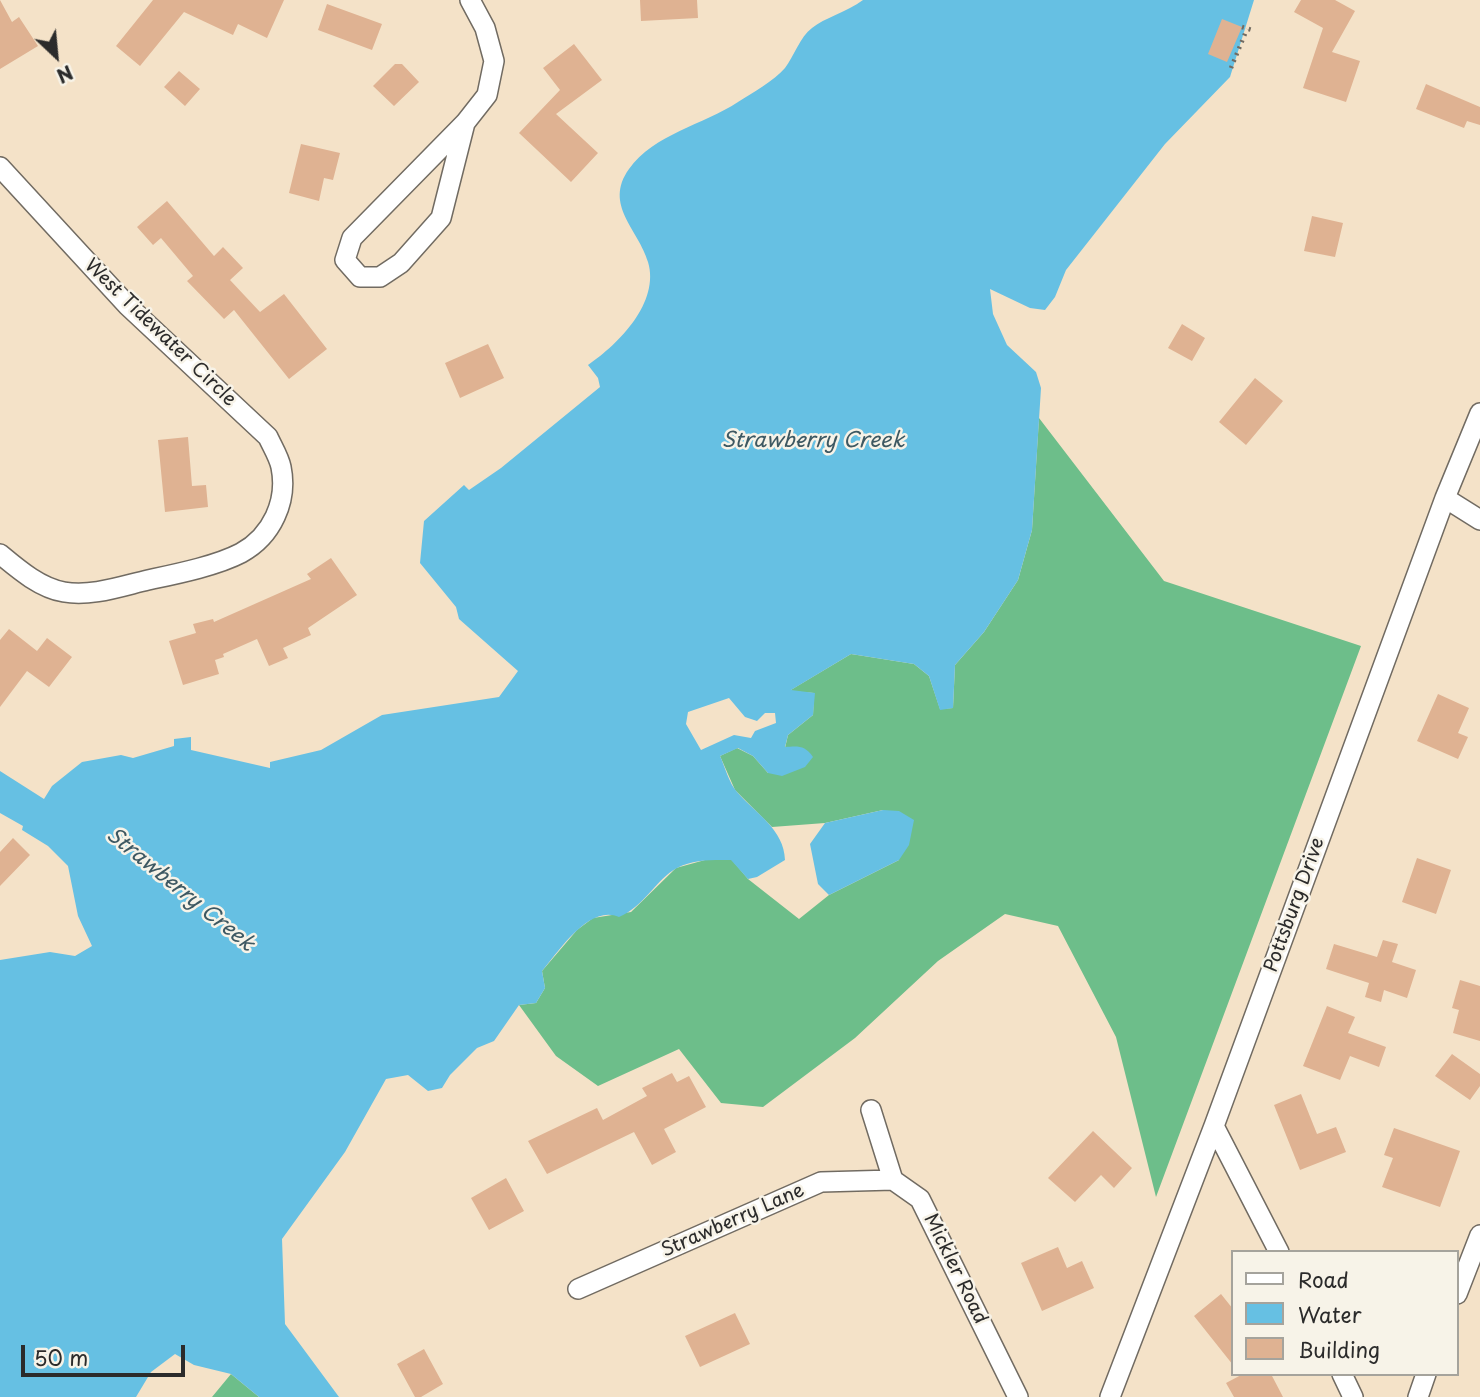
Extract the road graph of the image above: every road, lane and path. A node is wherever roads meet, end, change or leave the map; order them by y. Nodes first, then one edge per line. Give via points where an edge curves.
1 (470, 0) edge
2 (1247, 29) dead end
3 (1231, 68) dead end
4 (464, 123) junction
5 (0, 167) edge
6 (1480, 413) edge
7 (1445, 498) junction
8 (1480, 520) edge
9 (0, 554) edge
10 (871, 1110) dead end
11 (1214, 1126) junction
12 (892, 1180) junction
13 (1480, 1235) edge
14 (1278, 1250) edge
15 (579, 1289) dead end
16 (1459, 1289) edge
17 (1343, 1376) edge
18 (1425, 1376) edge
19 (1018, 1397) edge
20 (1110, 1397) edge
21 (1353, 1397) edge
22 (1418, 1397) edge

1 - 4 street via 485,28 494,61 487,96
2 - 3 path
4 - 4 street via 352,238 345,260 360,277 380,277 401,262 441,219
5 - 9 street, West Tidewater Circle via 128,306 268,437 281,465 283,494 278,514 263,535 241,553 191,570 95,592 65,593 43,585
6 - 7 street, Pottsburg Drive
7 - 8 street
7 - 11 street, Pottsburg Drive
10 - 12 street
11 - 14 street
11 - 20 street, Pottsburg Drive
12 - 15 street, Strawberry Lane via 821,1182
12 - 19 street, Mickler Road via 920,1199
13 - 16 street
17 - 21 street
18 - 22 street

